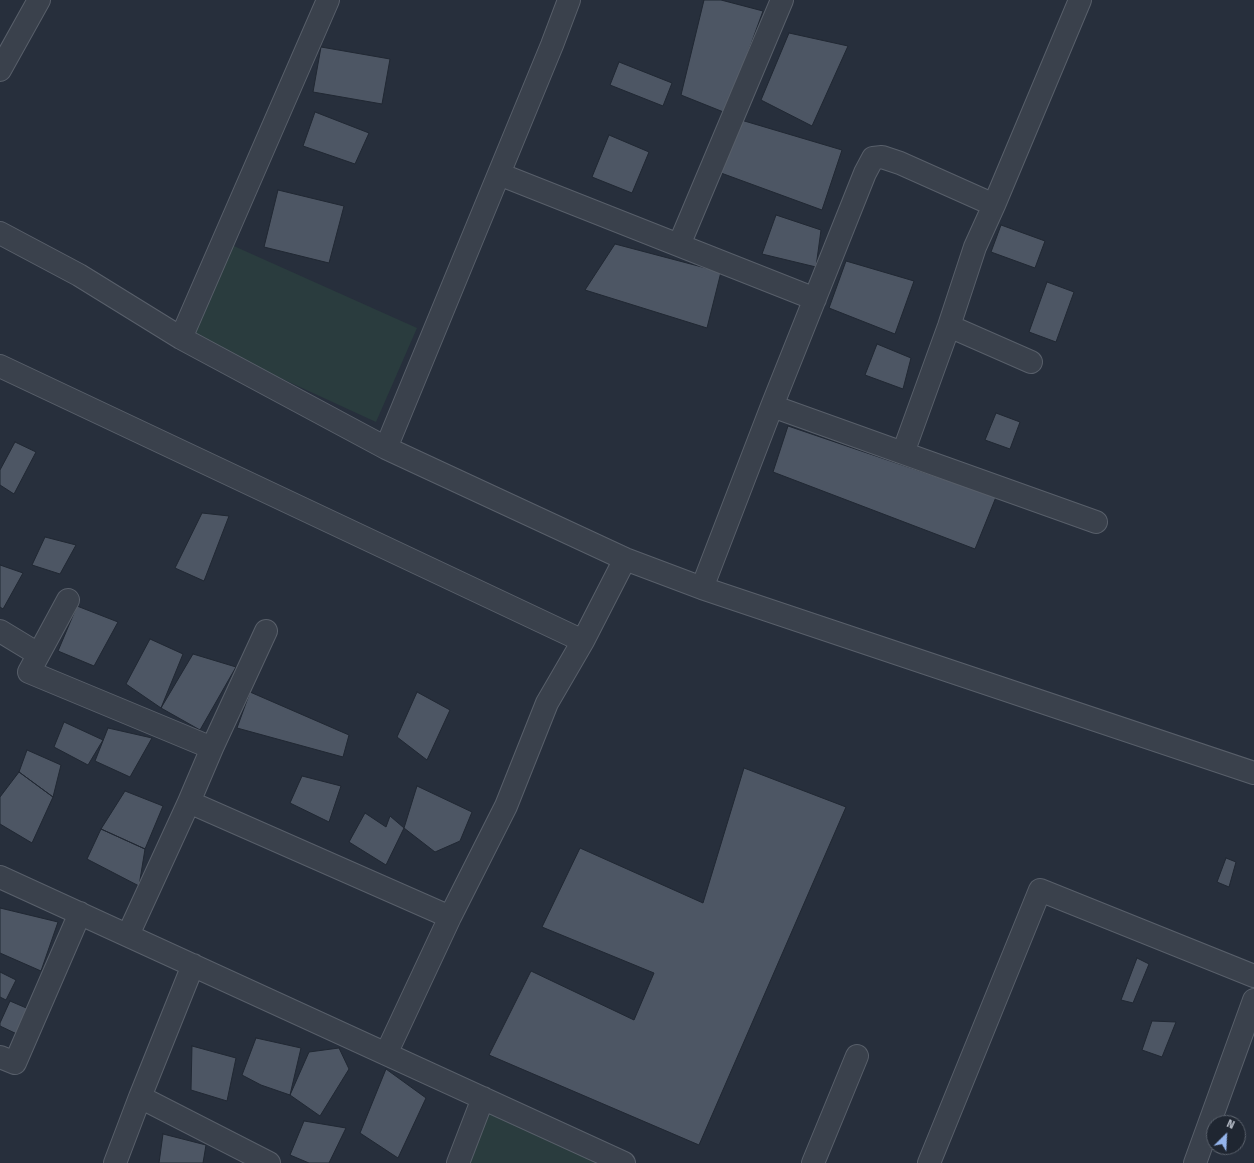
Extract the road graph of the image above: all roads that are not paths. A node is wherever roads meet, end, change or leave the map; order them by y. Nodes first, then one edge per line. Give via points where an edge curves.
1 (39, 0) edge
2 (328, 0) edge
3 (569, 0) edge
4 (782, 0) edge
5 (1080, 0) edge
6 (0, 70) edge
7 (499, 174) junction
8 (994, 205) junction
9 (0, 232) edge
10 (679, 245) junction
11 (814, 299) junction
12 (949, 326) junction
13 (181, 338) junction
14 (1031, 362) dead end
15 (0, 366) edge
16 (772, 406) junction
17 (386, 448) junction
18 (904, 453) junction
19 (1096, 522) dead end
20 (625, 559) junction
21 (702, 588) junction
22 (68, 600) dead end
23 (0, 631) edge
24 (266, 631) dead end
25 (582, 641) junction
26 (38, 654) junction
27 (212, 748) junction
28 (1254, 773) edge
29 (189, 802) junction
30 (0, 877) edge
31 (80, 913) junction
32 (450, 917) junction
33 (128, 935) junction
34 (193, 965) junction
35 (1254, 976) edge
36 (1254, 1000) edge
37 (386, 1054) junction
38 (857, 1056) dead end
39 (0, 1057) edge
40 (140, 1097) junction
41 (483, 1098) junction
42 (115, 1163) edge
43 (269, 1163) edge
44 (458, 1163) edge
45 (624, 1163) edge
46 (814, 1163) edge
47 (929, 1163) edge
48 (1195, 1163) edge

1 - 6 street
2 - 13 street
3 - 7 street
4 - 10 street
5 - 8 street
7 - 10 street
7 - 17 street
8 - 11 street via 900,163 882,157 873,158
8 - 12 street via 975,247
9 - 13 street via 79,275
10 - 11 street
11 - 16 street
12 - 14 street
12 - 18 street
13 - 17 street
15 - 25 street
16 - 18 street
16 - 21 street
17 - 20 street
18 - 19 street
20 - 21 street
20 - 25 street
21 - 28 street
22 - 26 street
23 - 26 street
24 - 27 street
25 - 32 street via 548,703 506,806
26 - 27 street via 29,672
27 - 29 street
29 - 32 street
29 - 33 street
30 - 31 street
31 - 33 street
31 - 39 street via 15,1063
32 - 37 street
33 - 34 street
34 - 37 street
34 - 40 street
35 - 47 street via 1040,890
36 - 48 street
37 - 41 street
38 - 46 street
40 - 42 street
40 - 43 street
41 - 44 street
41 - 45 street

